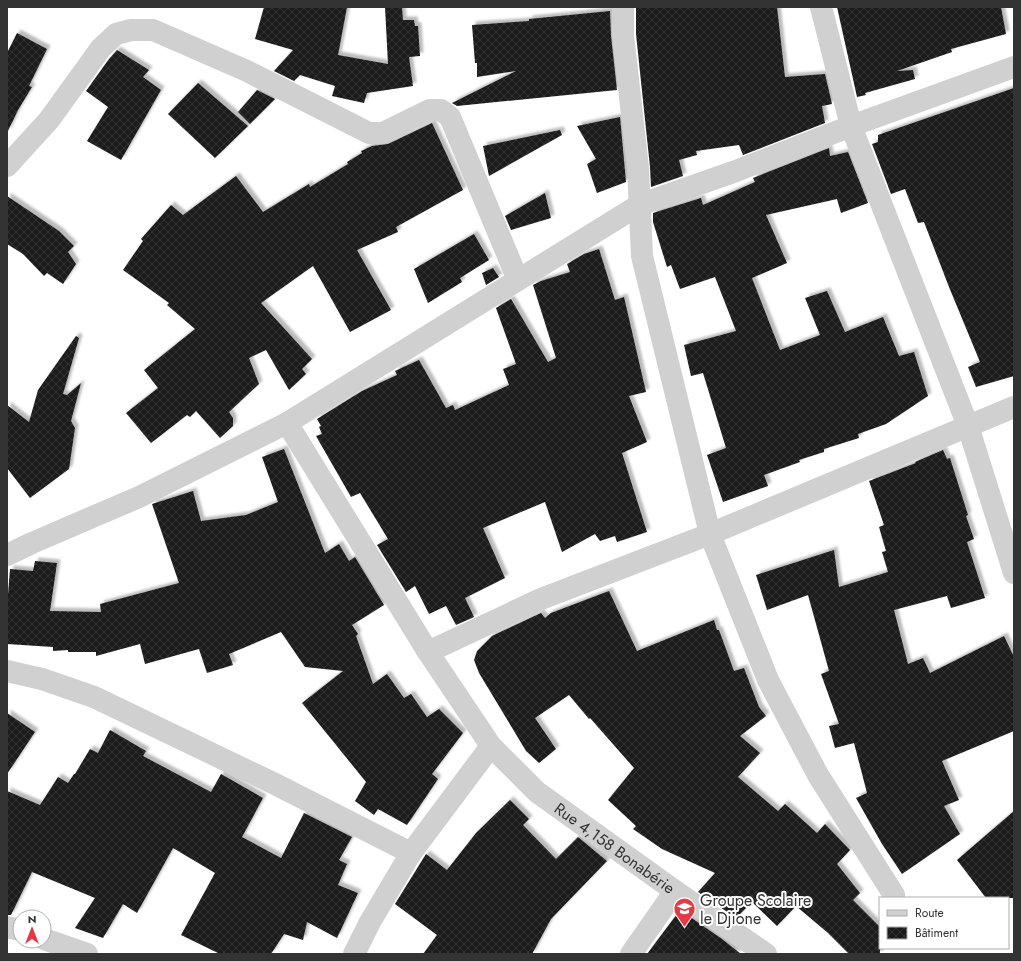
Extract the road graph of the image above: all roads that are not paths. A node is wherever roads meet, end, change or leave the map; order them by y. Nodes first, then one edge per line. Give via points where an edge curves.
1 (623, 7) edge
2 (821, 7) edge
3 (1014, 67) edge
4 (851, 126) junction
5 (7, 166) edge
6 (639, 205) junction
7 (518, 280) junction
8 (1014, 407) edge
9 (287, 423) junction
10 (968, 426) junction
11 (710, 534) junction
12 (7, 555) edge
13 (1014, 572) edge
14 (428, 652) junction
15 (7, 671) edge
16 (491, 746) junction
17 (411, 853) junction
18 (675, 891) junction
19 (894, 895) dead end
20 (52, 941) edge
21 (87, 954) edge
22 (354, 954) edge
23 (631, 954) edge
24 (766, 954) edge

1 - 6 street via 623,35 638,168
2 - 4 street
3 - 4 street
4 - 6 street via 736,172
4 - 10 street
5 - 7 street via 49,120 101,48 116,34 131,30 153,30 247,71 369,133 383,133 430,110 441,110 450,117
6 - 7 street
6 - 11 street via 642,256
7 - 9 street
8 - 10 street
9 - 12 street via 139,497
9 - 14 street, Rue 4,158 Bonabérie
10 - 11 street
10 - 13 street
11 - 14 street via 541,599
11 - 19 street via 772,687 818,775
14 - 16 street, Rue 4,158 Bonabérie
15 - 17 street via 42,679 94,697
16 - 17 street
16 - 18 street, Rue 4,158 Bonabérie via 537,792
17 - 22 street
18 - 23 street
18 - 24 street, Rue 4,158 Bonabérie
20 - 21 street

